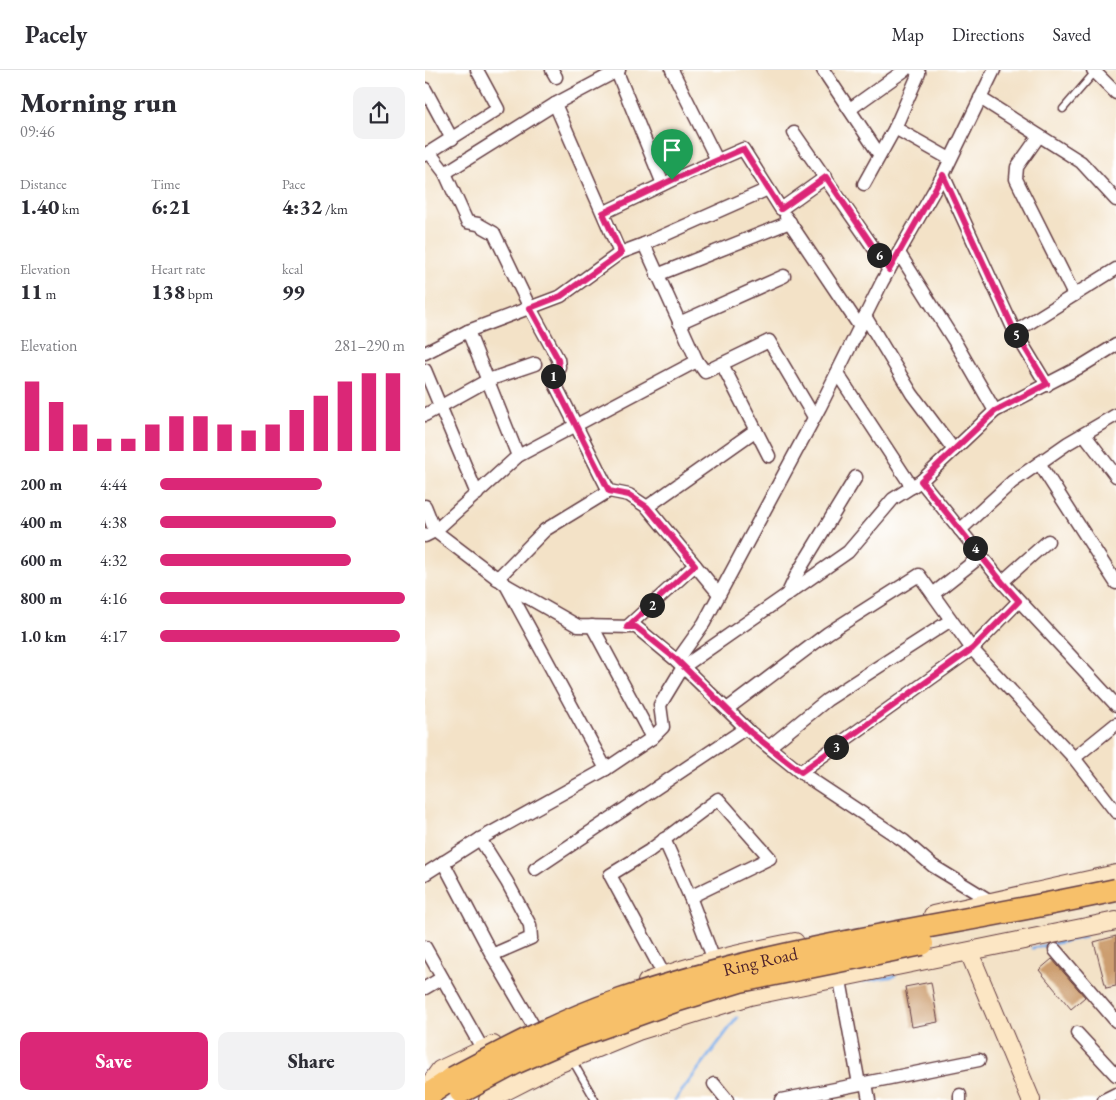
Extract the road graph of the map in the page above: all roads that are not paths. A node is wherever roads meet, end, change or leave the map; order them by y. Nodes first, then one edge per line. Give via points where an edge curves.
1 (477, 70) edge
2 (672, 70) edge
3 (823, 70) edge
4 (905, 70) edge
5 (915, 70) edge
6 (994, 70) edge
7 (618, 71) edge
8 (1095, 71) edge
9 (425, 89) edge
10 (1116, 93) edge
11 (980, 98) junction
12 (555, 104) junction
13 (849, 109) junction
14 (1063, 109) dead end
15 (895, 128) junction
16 (794, 133) dead end
17 (1039, 136) junction
18 (452, 139) junction
19 (427, 153) edge
20 (879, 154) junction
21 (950, 159) junction
22 (717, 160) junction
23 (445, 174) junction
24 (943, 175) junction
25 (826, 177) junction
26 (663, 184) junction
27 (864, 184) dead end
28 (768, 189) junction
29 (1116, 200) edge
30 (781, 209) junction
31 (603, 213) junction
32 (790, 222) junction
33 (643, 244) junction
34 (621, 253) junction
35 (899, 253) junction
36 (1116, 269) edge
37 (889, 270) junction
38 (657, 275) junction
39 (784, 276) dead end
40 (1074, 295) junction
41 (530, 308) junction
42 (863, 322) junction
43 (679, 323) junction
44 (468, 331) junction
45 (1015, 332) junction
46 (1116, 345) edge
47 (425, 352) edge
48 (697, 361) junction
49 (535, 364) dead end
50 (722, 364) junction
51 (425, 370) edge
52 (837, 373) junction
53 (488, 380) junction
54 (1047, 384) junction
55 (440, 406) junction
56 (995, 411) junction
57 (425, 415) edge
58 (1116, 415) edge
59 (814, 417) junction
60 (577, 426) junction
61 (756, 430) junction
62 (1084, 434) junction
63 (954, 450) junction
64 (518, 456) junction
65 (769, 456) dead end
66 (1039, 463) junction
67 (1116, 476) edge
68 (856, 477) dead end
69 (917, 484) junction
70 (609, 491) junction
71 (477, 494) junction
72 (425, 506) edge
73 (647, 507) junction
74 (960, 530) junction
75 (430, 533) edge
76 (1048, 541) dead end
77 (981, 556) junction
78 (695, 565) junction
79 (501, 582) junction
80 (1002, 582) junction
81 (1116, 583) edge
82 (719, 594) junction
83 (933, 594) junction
84 (787, 595) junction
85 (1019, 601) junction
86 (951, 620) junction
87 (592, 626) junction
88 (627, 627) junction
89 (972, 649) junction
90 (680, 664) junction
91 (1116, 706) edge
92 (727, 710) junction
93 (1116, 724) edge
94 (746, 728) junction
95 (652, 738) junction
96 (769, 747) junction
97 (1074, 758) junction
98 (606, 769) junction
99 (801, 772) junction
100 (1116, 812) edge
101 (480, 839) junction
102 (664, 839) junction
103 (443, 862) junction
104 (535, 868) dead end
105 (425, 874) edge
106 (1116, 874) edge
107 (1116, 890) edge
108 (689, 897) junction
109 (993, 902) junction
110 (1116, 904) edge
111 (1116, 921) edge
112 (832, 935) junction
113 (1052, 943) junction
114 (425, 947) edge
115 (492, 955) junction
116 (715, 960) junction
117 (973, 961) junction
118 (665, 975) junction
119 (839, 977) junction
120 (442, 978) junction
121 (425, 988) edge
122 (1116, 1021) edge
123 (534, 1027) junction
124 (1077, 1032) dead end
125 (483, 1050) junction
126 (571, 1058) junction
127 (979, 1060) dead end
128 (1116, 1075) edge
129 (714, 1084) dead end
130 (862, 1084) junction
131 (427, 1086) edge
132 (803, 1098) edge
133 (450, 1100) edge
134 (487, 1100) edge
135 (595, 1100) edge
136 (727, 1100) edge
137 (781, 1100) edge
138 (869, 1100) edge
139 (1031, 1100) edge

1 - 18 street via 498,109
2 - 22 street
3 - 13 street
4 - 13 street
5 - 15 street via 919,73
6 - 11 street
7 - 12 street
7 - 26 street
8 - 10 street
8 - 14 lane
9 - 18 street
11 - 17 street
11 - 21 street
12 - 23 street
12 - 31 street
13 - 20 street
15 - 20 street
15 - 21 street
16 - 25 street
17 - 29 street via 1081,162
17 - 40 street via 1017,167 1016,180
18 - 19 street
19 - 23 street
20 - 27 street
21 - 24 street
22 - 26 street
22 - 28 street via 743,149
23 - 41 street via 467,222 494,232
24 - 35 street
24 - 45 street
25 - 30 street
25 - 37 street
26 - 31 street
28 - 30 street
28 - 33 street
30 - 32 street
31 - 34 street
32 - 38 street
32 - 42 street
33 - 34 street
33 - 38 street
34 - 41 street via 561,296
35 - 37 street
35 - 56 street
36 - 40 street
37 - 42 street
38 - 43 street
39 - 43 street
40 - 45 street
41 - 44 street
41 - 60 street via 558,359 559,367 553,374 555,384
42 - 52 street
42 - 63 street
43 - 48 street
44 - 47 street
44 - 53 street
45 - 54 street
46 - 54 street
48 - 50 street via 705,372
48 - 60 street
49 - 53 street
50 - 59 street via 769,342
50 - 61 street
51 - 55 street
52 - 59 street
52 - 69 street
53 - 55 street
53 - 64 street
54 - 56 street
55 - 57 street
55 - 71 street
56 - 63 street
58 - 62 street
59 - 82 street
60 - 64 street
60 - 70 street
61 - 65 street
61 - 73 street
62 - 66 street
62 - 67 street
63 - 69 street
64 - 71 street
66 - 74 street via 1012,482
66 - 81 street
68 - 84 street
69 - 74 street
69 - 84 street via 893,499 847,552
70 - 73 street via 629,495
70 - 79 street via 545,530
71 - 75 street
72 - 75 street
73 - 78 street
74 - 77 street
75 - 79 street
76 - 80 street
77 - 80 street
77 - 83 street
78 - 82 street
78 - 88 street
79 - 87 street via 578,626
79 - 98 street
80 - 85 street
82 - 90 street
83 - 86 street
83 - 92 street via 919,575 828,633
84 - 90 street
85 - 89 street
85 - 91 street
86 - 89 street
86 - 96 street via 827,700
87 - 88 street
87 - 95 street
88 - 90 street via 636,627
89 - 97 street
89 - 99 street
90 - 92 street
90 - 95 street via 660,705 663,727
92 - 94 street
93 - 97 street
94 - 96 street
94 - 104 street
95 - 98 street
96 - 99 street
97 - 100 street
98 - 101 street
99 - 109 street via 904,841 933,866
101 - 103 street
101 - 115 street via 530,925 531,938
102 - 108 street
102 - 108 street via 718,799 770,858
102 - 118 street via 610,875
103 - 105 street
103 - 115 street
106 - 109 street
107 - 131 highway, Ring Road, bridge via 751,962 672,984 571,1018 453,1078
108 - 116 street
109 - 112 street
110 - 133 highway, Ring Road, bridge via 731,984 572,1038 517,1062
111 - 113 street
112 - 116 street
112 - 119 street
113 - 117 street
113 - 122 street
114 - 120 street
115 - 123 street
116 - 118 street
117 - 119 street
117 - 139 street
118 - 123 street
119 - 126 street via 749,996 638,1031
119 - 130 street
120 - 121 street
120 - 125 street
123 - 125 street
124 - 128 street
125 - 131 street via 440,1070
126 - 134 street
126 - 135 lane
127 - 130 street
129 - 136 street
130 - 132 street
130 - 138 street
132 - 137 street

